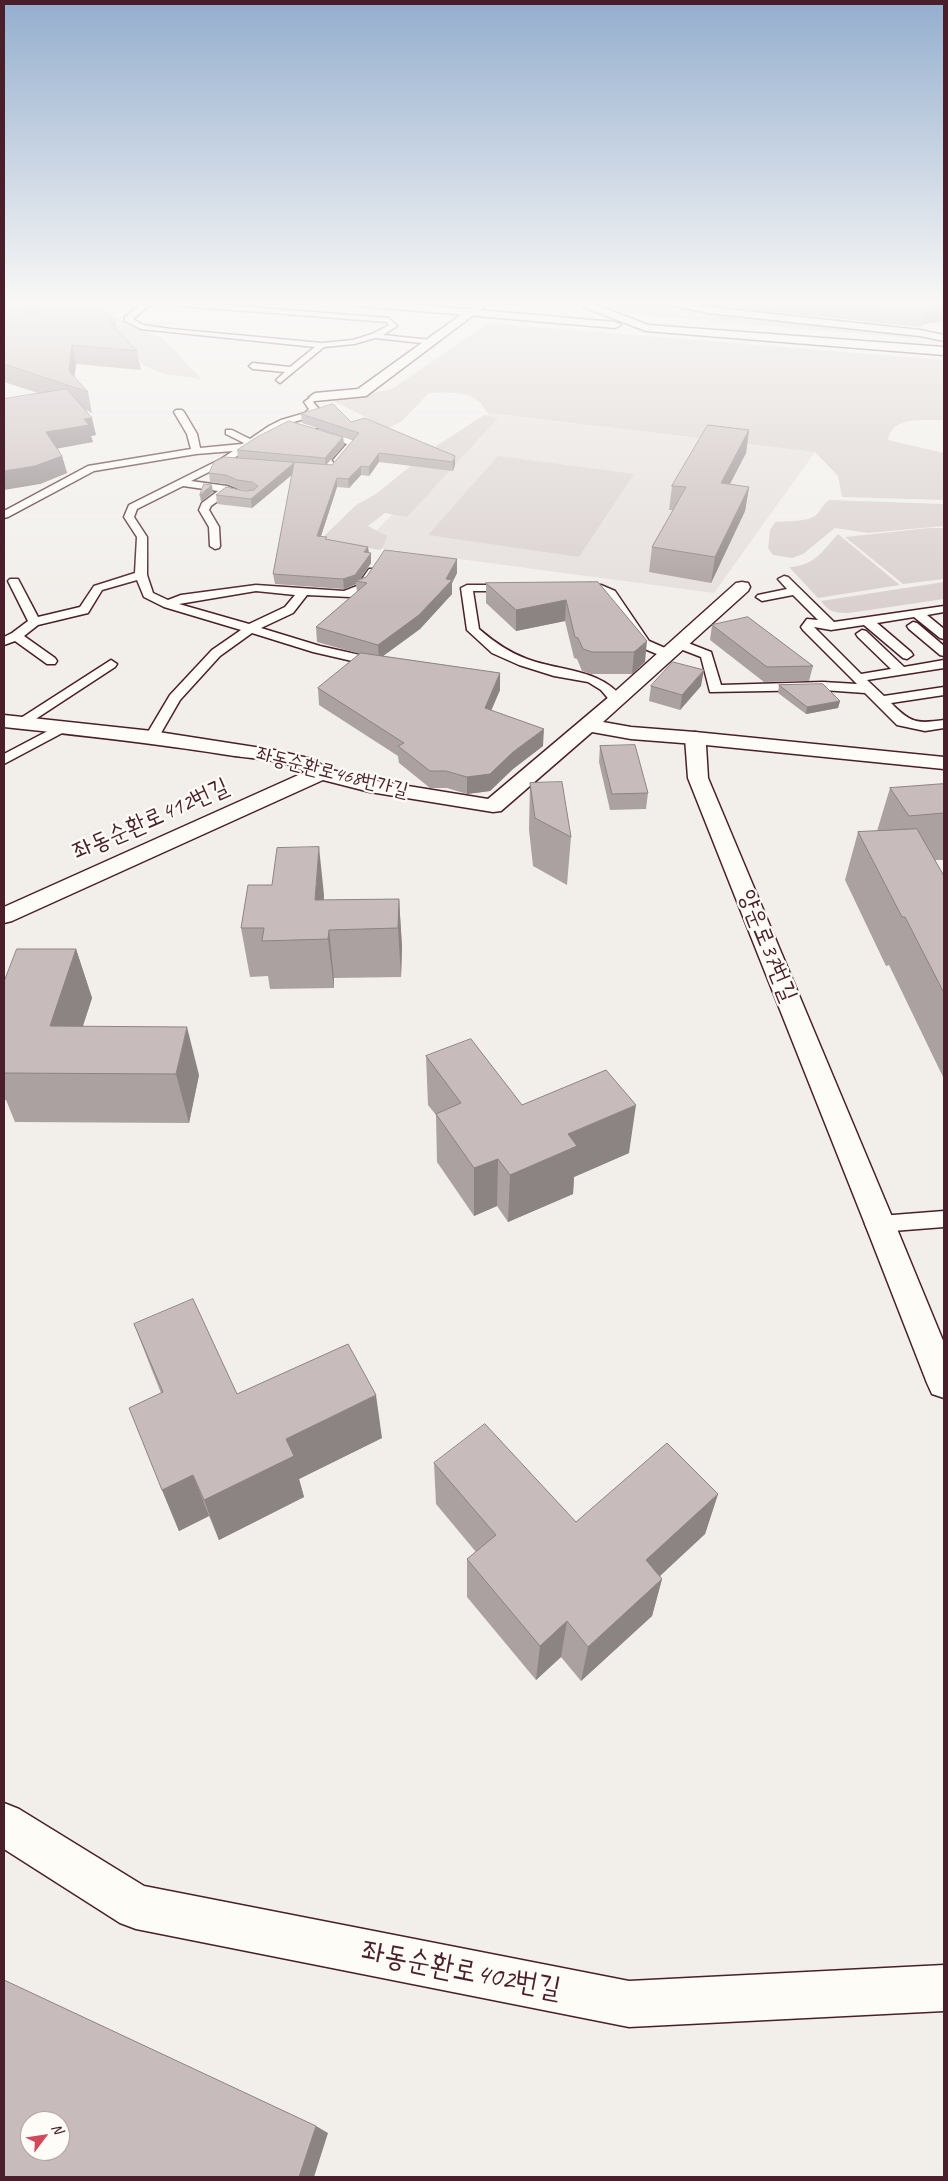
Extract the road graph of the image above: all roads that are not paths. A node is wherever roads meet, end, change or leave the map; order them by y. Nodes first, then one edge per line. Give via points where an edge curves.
1 (309, 403) edge
2 (179, 412) dead end
3 (284, 422) junction
4 (229, 432) dead end
5 (247, 444) junction
6 (196, 451) junction
7 (224, 461) junction
8 (243, 462) edge
9 (328, 471) edge
10 (180, 483) junction
11 (227, 489) junction
12 (252, 496) edge
13 (4, 515) edge
14 (215, 546) dead end
15 (381, 560) edge
16 (141, 575) junction
17 (784, 579) dead end
18 (14, 581) dead end
19 (742, 587) dead end
20 (524, 588) edge
21 (572, 588) edge
22 (796, 591) junction
23 (302, 594) junction
24 (762, 597) dead end
25 (168, 604) junction
26 (944, 609) edge
27 (917, 613) junction
28 (866, 620) junction
29 (34, 622) junction
30 (831, 626) junction
31 (251, 628) junction
32 (944, 635) edge
33 (866, 638) joint
34 (10, 639) edge
35 (852, 644) dead end
36 (674, 649) junction
37 (944, 652) edge
38 (365, 660) edge
39 (51, 662) dead end
40 (111, 664) dead end
41 (944, 664) edge
42 (901, 671) junction
43 (856, 678) junction
44 (868, 689) junction
45 (944, 690) edge
46 (617, 700) junction
47 (880, 701) junction
48 (12, 722) edge
49 (944, 724) edge
50 (588, 725) junction
51 (61, 728) junction
52 (152, 736) junction
53 (695, 738) junction
54 (4, 760) edge
55 (944, 763) edge
56 (321, 773) junction
57 (4, 916) edge
58 (944, 1219) edge
59 (880, 1224) junction
60 (944, 1383) edge
61 (4, 1824) edge
62 (944, 1988) edge

1 - 3 lane via 314,409 308,415
2 - 6 lane via 192,434
3 - 5 lane
3 - 9 lane via 353,443
4 - 5 lane
5 - 6 lane
5 - 7 lane
6 - 13 lane via 91,468
7 - 8 lane
7 - 10 lane
10 - 11 lane
10 - 16 lane via 133,507 129,517 142,537
11 - 12 lane via 235,494
11 - 14 lane via 204,510 214,527
15 - 23 lane via 361,588 346,595
16 - 25 lane via 148,595
16 - 29 lane via 98,588 84,610
17 - 22 lane
18 - 29 lane
19 - 36 street, 좌동순환로468번가길
20 - 46 lane via 467,588 473,630 496,650 523,662 592,679 606,687
21 - 36 lane via 601,588 611,593 644,644
22 - 24 lane
22 - 30 lane
23 - 25 lane via 256,588 181,599
23 - 31 lane via 289,610
25 - 31 lane
26 - 27 lane
27 - 28 lane
27 - 32 lane
28 - 30 lane
28 - 37 lane via 903,651 914,635
29 - 34 lane
30 - 43 lane via 811,622 808,627
31 - 38 lane via 316,649
31 - 52 lane via 216,653 175,698
33 - 35 lane
33 - 42 lane
34 - 39 lane
36 - 44 lane via 707,655 715,689 823,686
36 - 46 street, 좌동순환로468번가길
40 - 48 lane, 좌동순환로468번가길
41 - 42 lane
42 - 43 lane
43 - 44 lane
44 - 47 lane
45 - 47 lane
46 - 50 street, 좌동순환로468번가길
47 - 49 lane via 902,722 925,727
48 - 51 street, 좌동순환로468번가길
50 - 53 street
50 - 56 street, 좌동순환로468번가길 via 493,806 370,786
51 - 52 street, 좌동순환로468번가길
51 - 54 lane
52 - 56 street, 좌동순환로468번가길 via 305,763
53 - 55 street
53 - 59 street, 양운로37번길 via 698,778
56 - 57 street, 좌동순환로412번길
58 - 59 lane
59 - 60 street, 양운로37번길
61 - 62 street, 좌동순환로402번길 via 136,1907 629,2004

